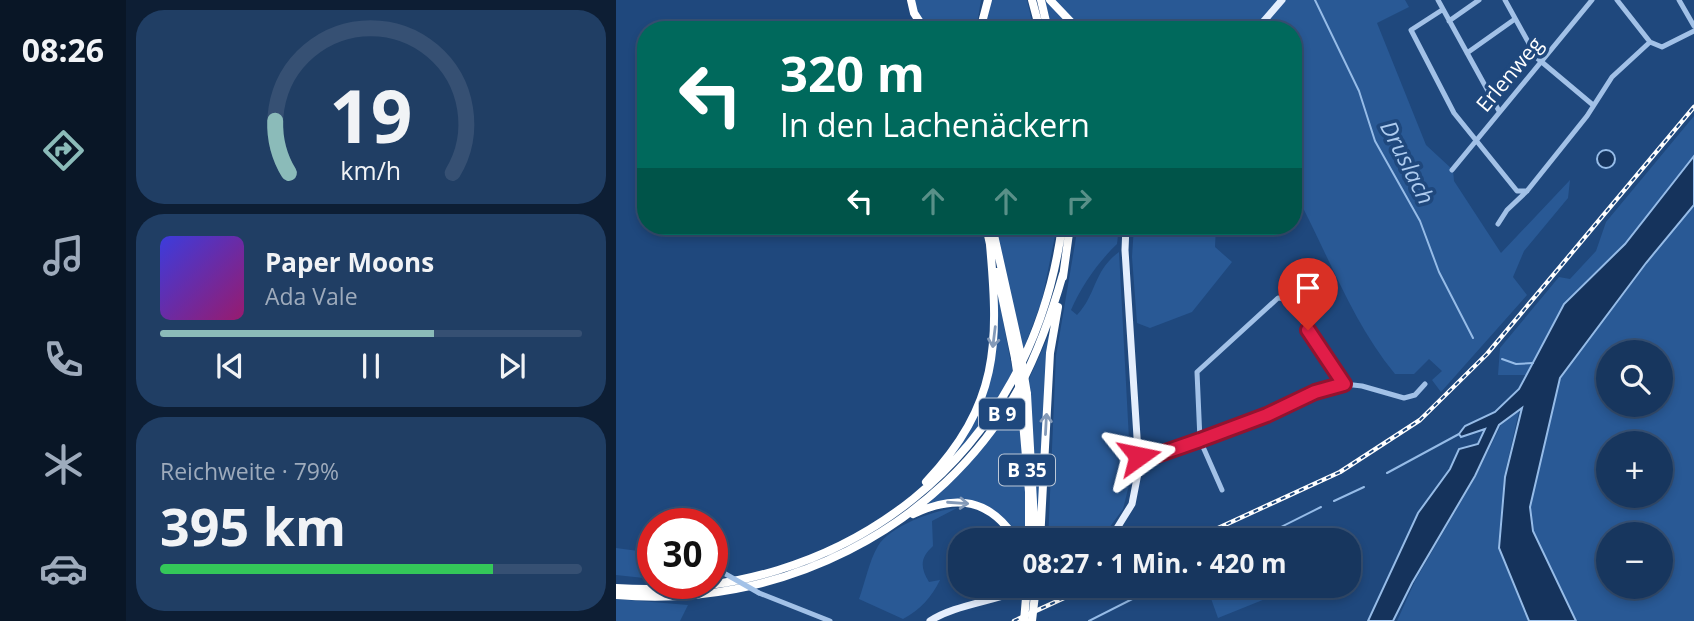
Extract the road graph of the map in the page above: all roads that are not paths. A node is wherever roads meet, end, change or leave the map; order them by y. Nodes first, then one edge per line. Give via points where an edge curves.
1 (911, 0) edge
2 (986, 0) edge
3 (1032, 0) edge
4 (1041, 0) edge
5 (1049, 0) edge
6 (1438, 0) edge
7 (1479, 0) edge
8 (1505, 0) edge
9 (1592, 0) edge
10 (1617, 0) edge
11 (1678, 0) edge
12 (1281, 1) edge
13 (1442, 10) junction
14 (1515, 19) junction
15 (919, 21) edge
16 (982, 21) edge
17 (1038, 21) edge
18 (1046, 21) edge
19 (1070, 21) edge
20 (1264, 21) edge
21 (1448, 22) junction
22 (1694, 28) edge
23 (1650, 42) junction
24 (1467, 53) junction
25 (1541, 62) junction
26 (1592, 105) junction
27 (1499, 111) junction
28 (1476, 139) junction
29 (1452, 170) dead end
30 (1527, 191) junction
31 (1498, 224) dead end
32 (988, 235) edge
33 (994, 235) edge
34 (1060, 235) edge
35 (1069, 235) edge
36 (1126, 235) edge
37 (990, 245) junction
38 (1063, 274) junction
39 (1018, 354) junction
40 (1344, 384) junction
41 (1425, 384) dead end
42 (1024, 397) junction
43 (1200, 440) junction
44 (1139, 456) junction
45 (1222, 490) dead end
46 (914, 500) junction
47 (894, 523) junction
48 (1006, 528) edge
49 (1029, 528) edge
50 (1036, 528) edge
51 (1038, 528) edge
52 (1120, 528) edge
53 (728, 575) edge
54 (616, 587) edge
55 (616, 595) edge
56 (1000, 598) edge
57 (1027, 598) edge
58 (1031, 598) edge
59 (830, 621) edge
60 (930, 621) edge
61 (1024, 621) edge
62 (1032, 621) edge

1 - 15 highway
2 - 16 highway
3 - 17 highway
4 - 18 highway
5 - 19 highway
6 - 13 street
7 - 21 street
8 - 14 street
9 - 25 street, Erlenweg
10 - 23 street
11 - 22 street
12 - 20 main road
13 - 21 street
13 - 28 street via 1411,30 1454,113
14 - 24 street
14 - 25 street
21 - 24 street
22 - 23 street via 1662,47
23 - 26 street via 1612,77
24 - 27 street
25 - 26 street
25 - 27 street, Erlenweg
26 - 30 street
27 - 28 street, Erlenweg
28 - 29 street, Erlenweg
28 - 30 street via 1517,191
30 - 31 street
32 - 37 highway, B 35
33 - 39 highway
34 - 46 highway, B 9 via 1045,308 1014,380 970,445
35 - 38 highway, B 9
36 - 44 main road
37 - 39 highway, B 35
37 -> 46 highway via 996,308 986,382 957,446
38 - 47 highway, B 9 via 1034,358 999,418 953,474
51 -> 38 highway via 1050,353
39 - 42 highway, B 35, bridge
40 - 41 street via 1405,398
40 - 43 street
40 - 43 street via 1288,299 1278,298 1197,372
42 - 49 highway, B 35
42 - 50 highway
43 - 44 street via 1154,456
43 - 45 street
44 - 52 main road via 1132,505
46 - 54 highway, B 9 via 846,544 778,572 696,588
47 -> 48 highway via 935,504 960,501 994,514
47 - 55 highway, B 9 via 821,564 755,586 678,597
53 - 59 street, bridge
56 - 60 main road via 947,611
57 - 61 highway, bridge
58 - 62 highway, bridge

